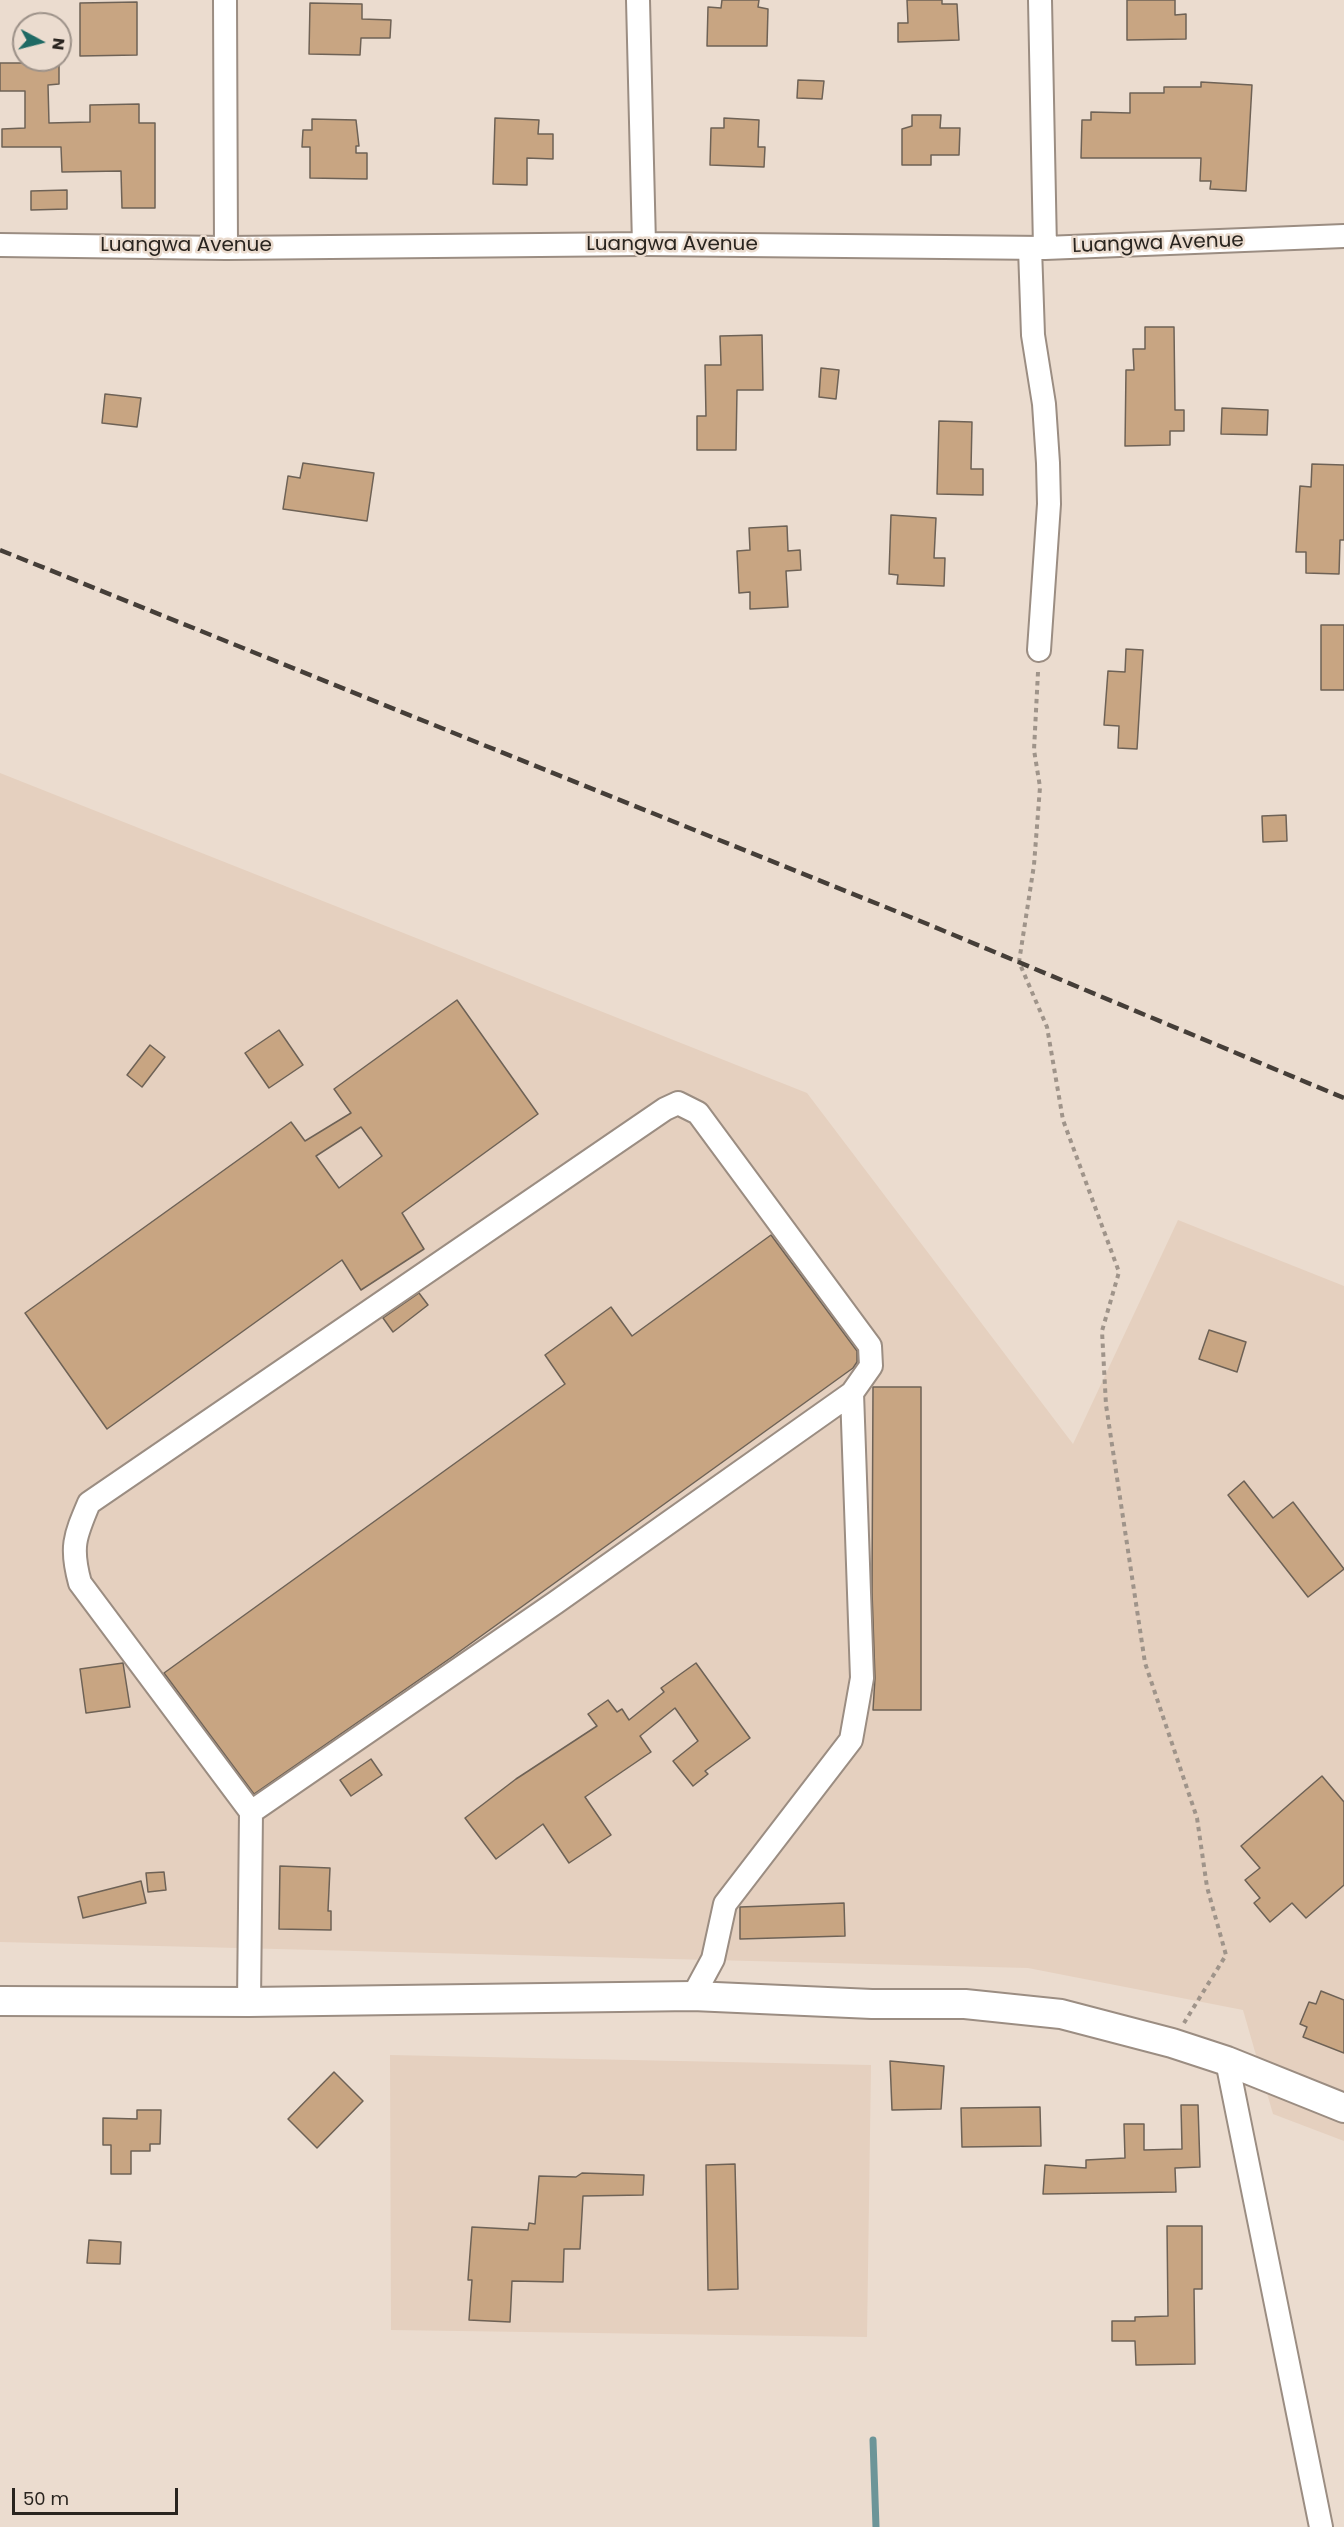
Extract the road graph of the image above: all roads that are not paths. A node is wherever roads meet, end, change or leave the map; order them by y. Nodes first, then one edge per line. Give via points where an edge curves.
1 (225, 0) edge
2 (638, 0) edge
3 (1040, 0) edge
4 (1344, 236) edge
5 (0, 244) edge
6 (644, 244) junction
7 (226, 248) junction
8 (1037, 248) junction
9 (1039, 650) road end
10 (852, 1393) junction
11 (251, 1812) junction
12 (693, 1996) junction
13 (0, 2001) edge
14 (249, 2002) junction
15 (1227, 2061) junction
16 (1344, 2108) edge
17 (1321, 2527) edge

1 - 7 street
2 - 6 street
3 - 8 street
4 - 8 street, Luangwa Avenue
5 - 7 street, Luangwa Avenue
6 - 7 street, Luangwa Avenue
6 - 8 street, Luangwa Avenue
8 - 9 street via 1033,335 1044,404 1049,504
10 - 11 street
10 - 11 street via 871,1366 870,1346 698,1113 678,1103 89,1503 75,1534 74,1560 80,1583
10 - 12 street via 862,1678 851,1740 725,1904 713,1959
11 - 14 street
12 - 14 main road
12 - 15 main road via 965,2004 1061,2014
13 - 14 main road
15 - 16 main road
15 - 17 street

